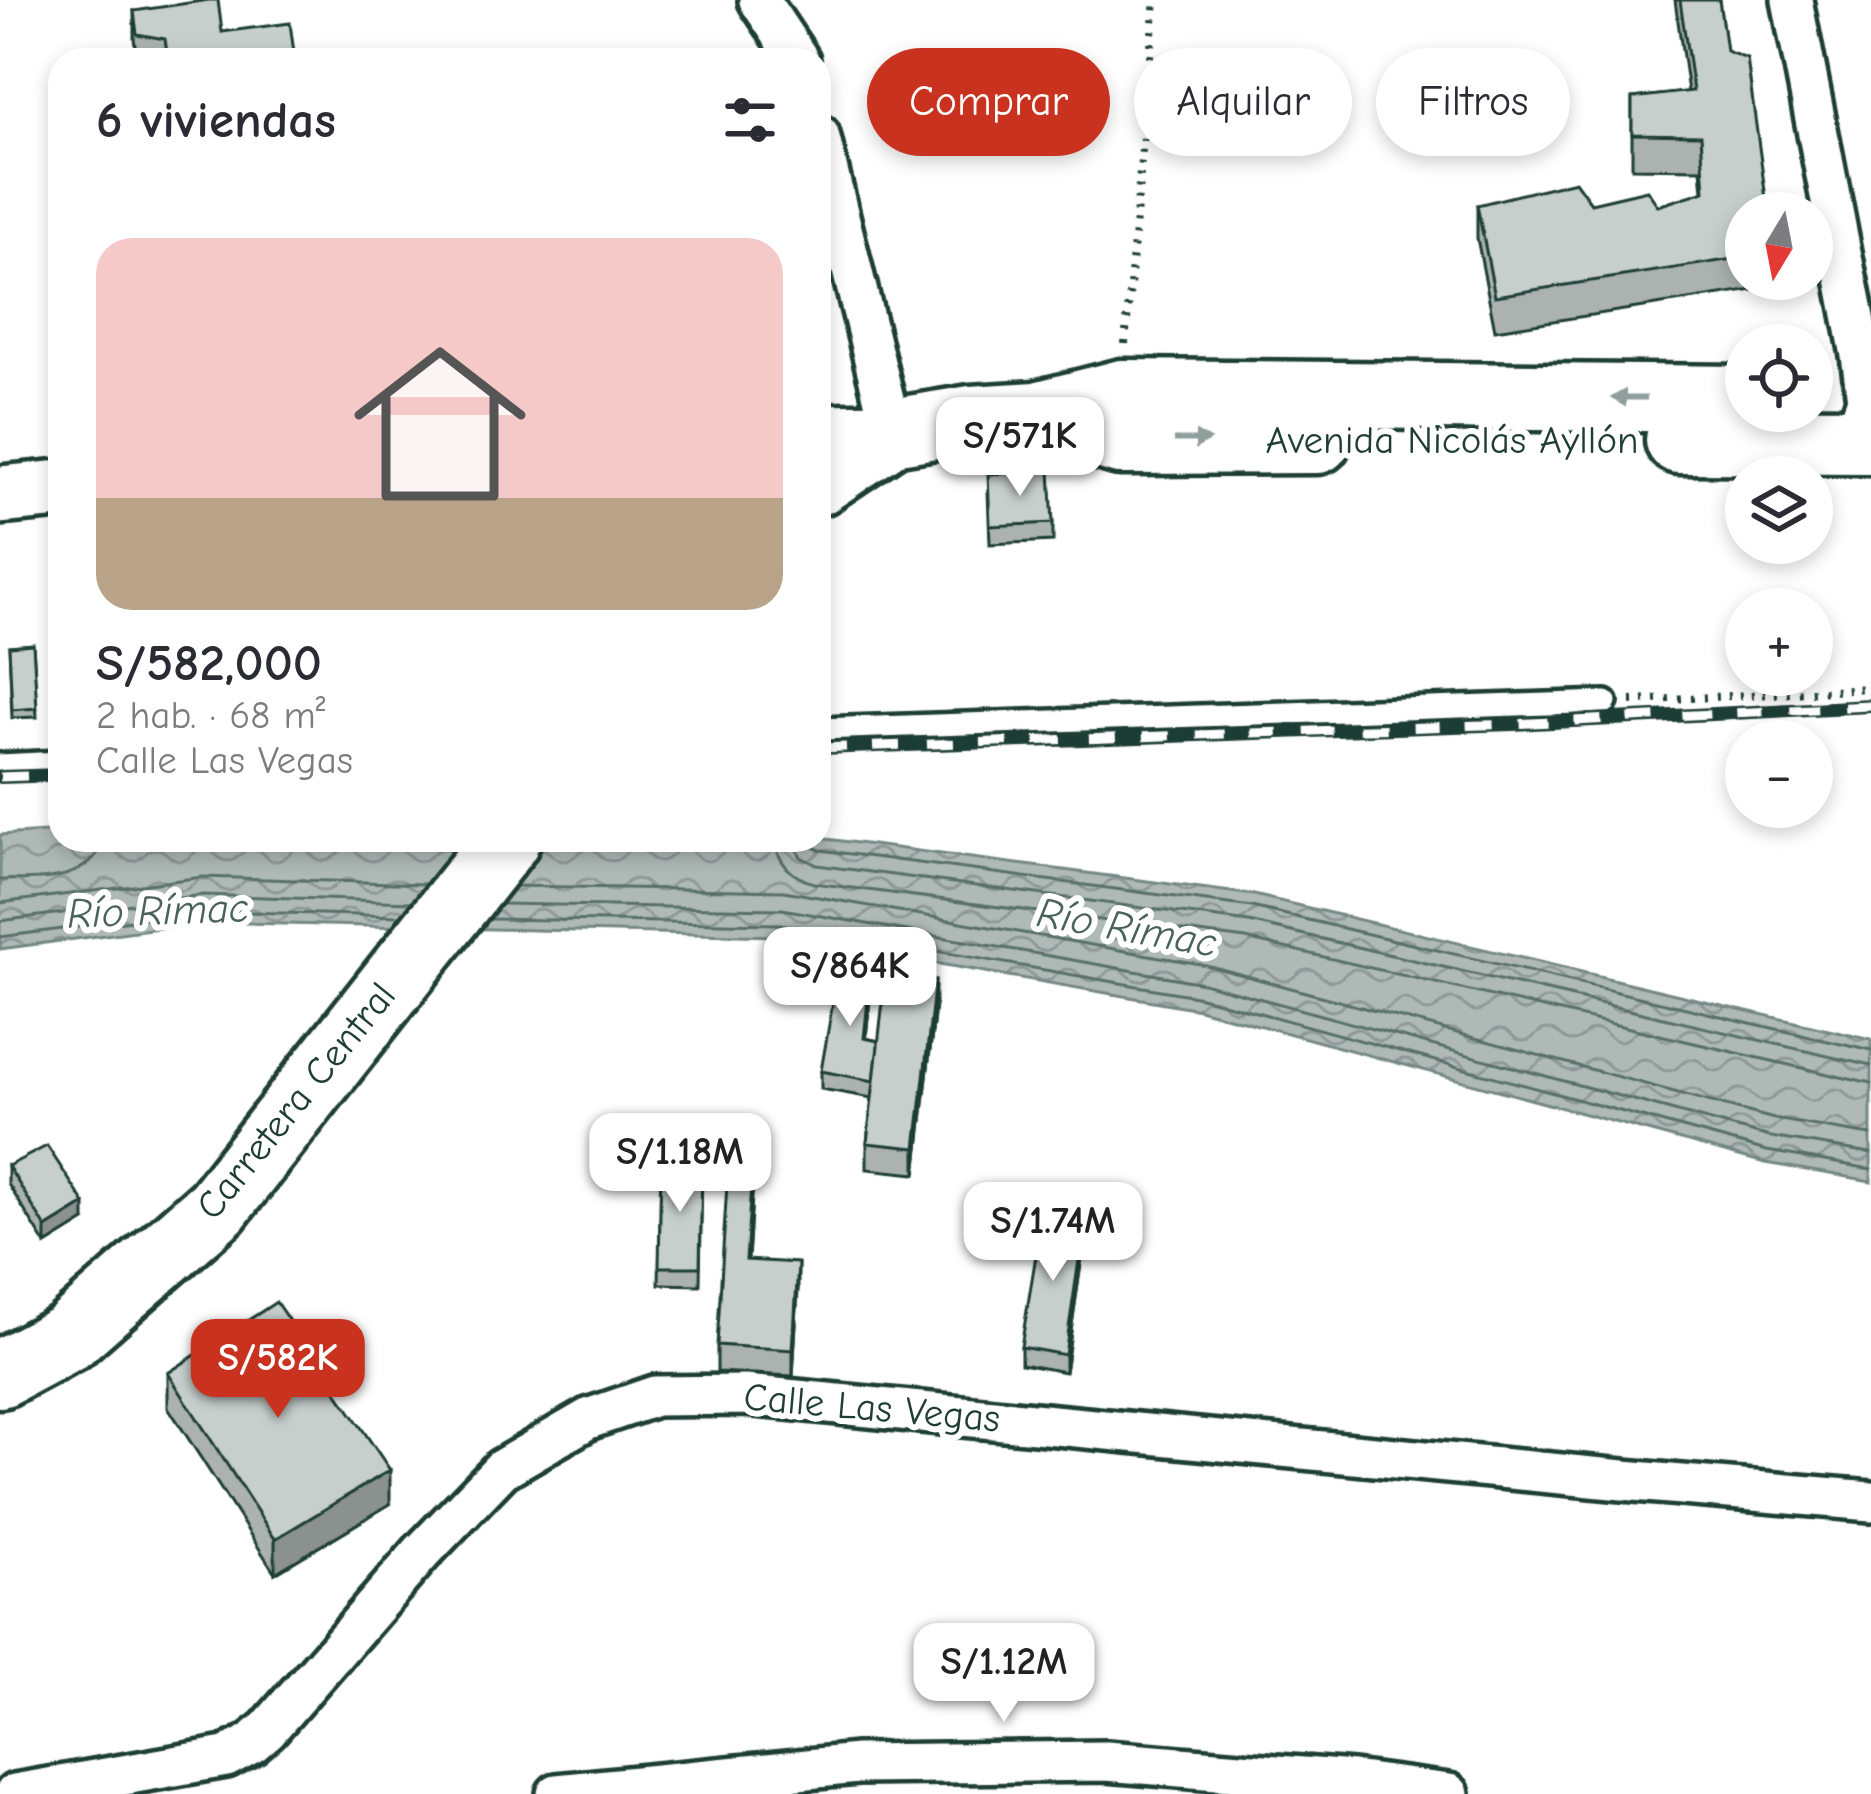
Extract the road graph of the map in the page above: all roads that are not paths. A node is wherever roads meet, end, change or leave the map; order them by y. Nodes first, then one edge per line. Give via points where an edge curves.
1 (759, 0) edge
2 (798, 0) edge
3 (1792, 0) edge
4 (792, 48) edge
5 (800, 48) edge
6 (831, 184) edge
7 (1725, 400) edge
8 (1855, 416) edge
9 (1122, 417) junction
10 (892, 432) junction
11 (831, 433) edge
12 (831, 473) edge
13 (48, 490) edge
14 (0, 495) edge
15 (1606, 702) road end
16 (831, 729) edge
17 (48, 763) edge
18 (0, 765) edge
19 (497, 852) edge
20 (0, 1374) edge
21 (1871, 1501) edge
22 (15, 1794) edge
23 (557, 1794) edge
24 (1449, 1794) edge

1 - 4 street
2 - 5 street
3 - 8 street via 1857,328
6 - 10 street
7 -> 9 highway, Avenida Nicolás Ayllón
9 -> 8 highway, Avenida Nicolás Ayllón
9 - 10 highway, Avenida Nicolás Ayllón via 970,419
10 - 11 street, Avenida Nicolás Ayllón
10 - 12 highway
13 - 14 street
15 - 16 lane
17 - 18 lane
19 - 20 highway, Carretera Central via 217,1207 69,1337
21 - 22 street, Calle Las Vegas via 745,1395 655,1396 588,1419 502,1469 252,1742 226,1757
23 - 24 street via 857,1764 1106,1761

